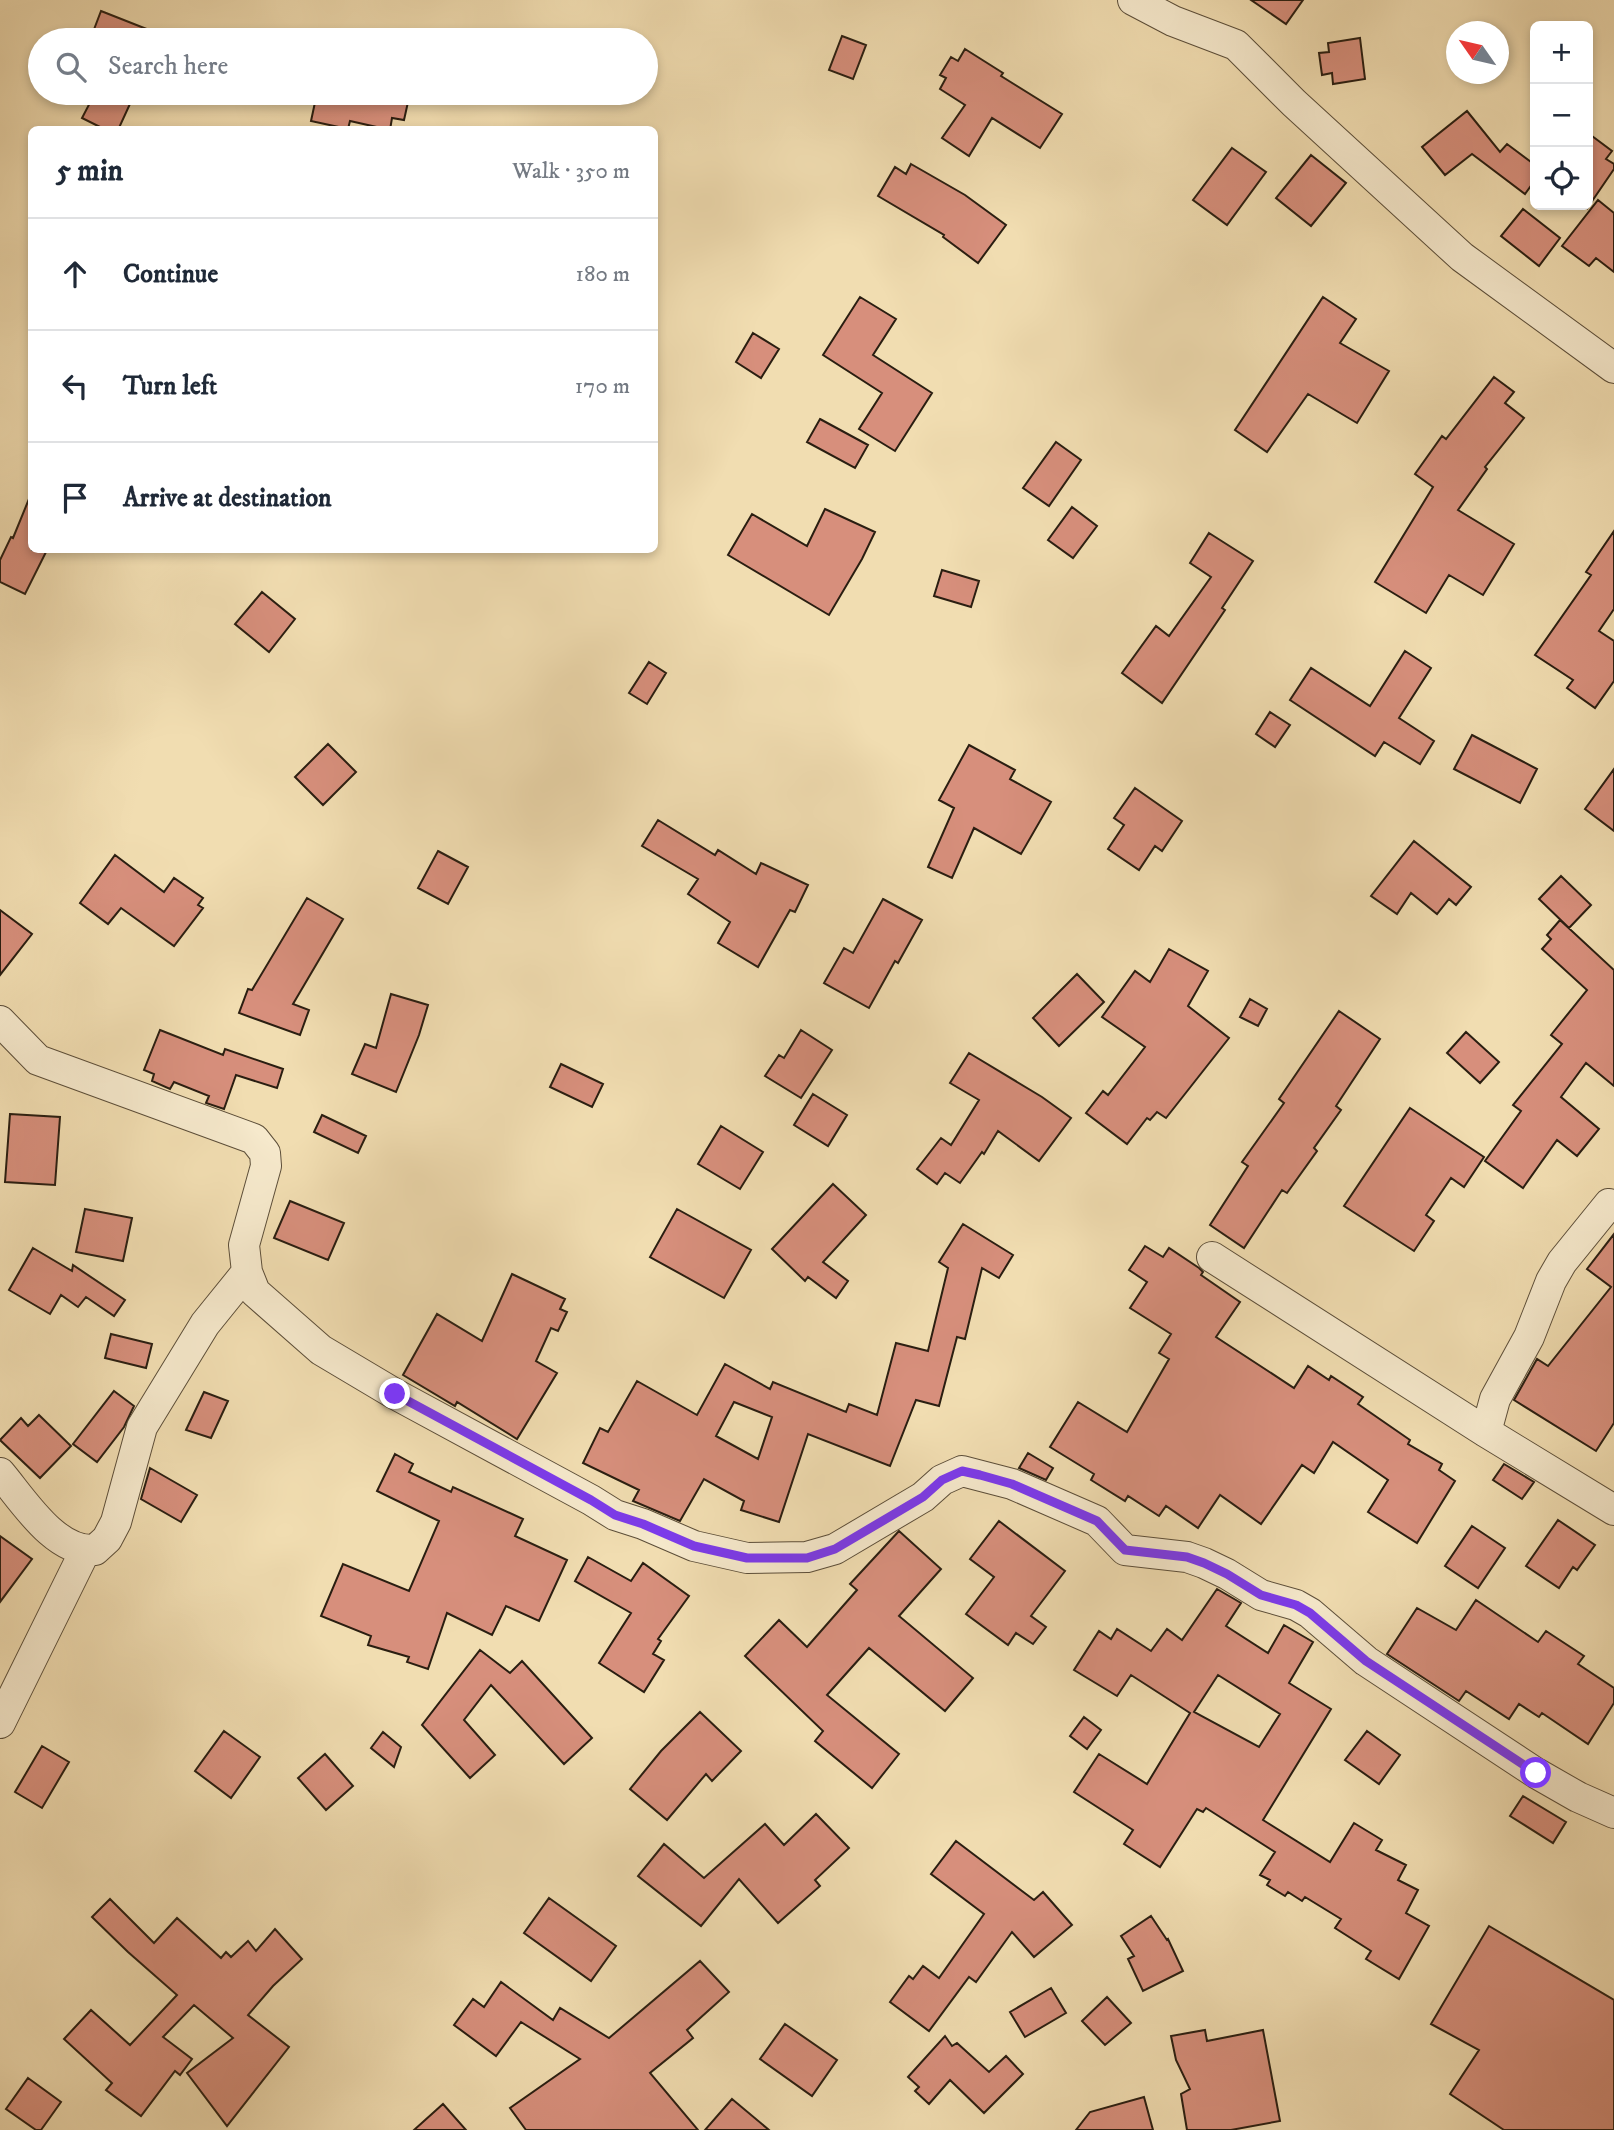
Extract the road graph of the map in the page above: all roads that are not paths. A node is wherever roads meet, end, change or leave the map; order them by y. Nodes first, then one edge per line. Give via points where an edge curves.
1 (1133, 0) edge
2 (1614, 368) edge
3 (0, 1021) edge
4 (1609, 1204) dead end
5 (1212, 1257) dead end
6 (247, 1272) junction
7 (1486, 1432) junction
8 (0, 1473) edge
9 (1614, 1510) edge
10 (85, 1551) junction
11 (0, 1723) edge
12 (1614, 1813) edge

1 - 2 street via 1173,22 1236,45 1462,257
3 - 6 street via 38,1060 254,1139 265,1153 266,1166 244,1245
4 - 7 street via 1551,1281 1529,1337 1495,1399
5 - 7 street
6 - 10 street via 205,1324 142,1427 116,1522 107,1539 95,1550
6 - 12 street via 254,1292 321,1350 615,1515 694,1546 747,1558 807,1558 835,1549 962,1471 1012,1484 1097,1521 1125,1550 1187,1557 1261,1595 1296,1605 1366,1661 1536,1773
7 - 9 street
8 - 10 street via 50,1532
10 - 11 street

